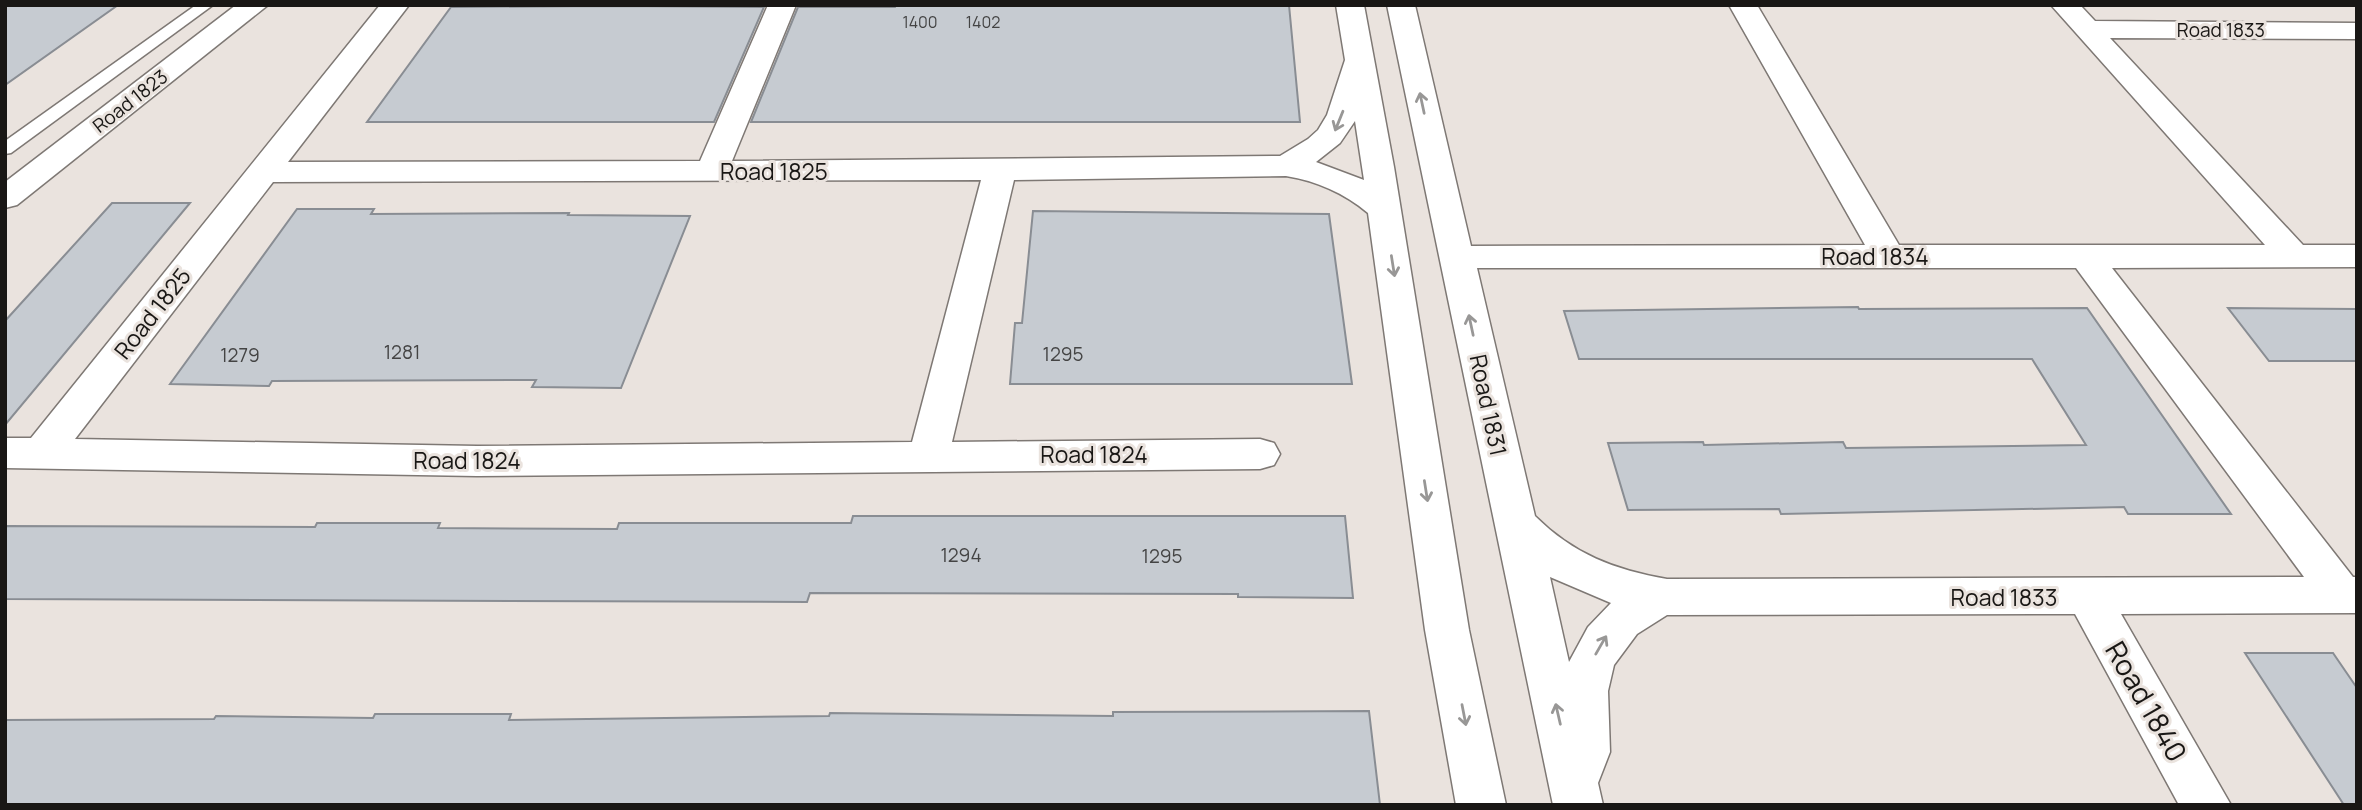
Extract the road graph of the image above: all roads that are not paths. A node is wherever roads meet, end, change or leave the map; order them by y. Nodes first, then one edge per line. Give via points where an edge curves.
1 (206, 5) edge
2 (254, 5) edge
3 (395, 5) edge
4 (782, 5) edge
5 (1350, 5) edge
6 (1743, 5) edge
7 (2065, 5) edge
8 (1409, 16) edge
9 (2086, 29) junction
10 (2357, 31) edge
11 (1359, 55) junction
12 (5, 149) edge
13 (1286, 166) junction
14 (1000, 170) junction
15 (712, 171) junction
16 (263, 172) junction
17 (5, 198) edge
18 (1384, 209) junction
19 (1456, 257) junction
20 (1888, 257) junction
21 (2085, 257) junction
22 (2294, 257) junction
23 (2357, 257) edge
24 (23, 454) edge
25 (1260, 454) dead end
26 (929, 455) junction
27 (1514, 522) junction
28 (2349, 595) edge
29 (1667, 597) junction
30 (2088, 597) junction
31 (1472, 759) junction
32 (1576, 792) edge
33 (1451, 805) edge
34 (1481, 805) edge
35 (2206, 805) edge

1 - 12 lane
2 - 17 street, Road 1823
3 - 16 street, Road 1825
4 - 15 street
5 - 11 street
6 - 20 street
7 - 9 street
19 -> 8 street, Road 1831
9 - 10 street, Road 1833
9 - 22 street
11 -> 13 street, Road 1825 via 1338,129 1325,144
11 - 18 street
13 - 14 street, Road 1825
13 - 18 street, Road 1825 via 1350,184
14 - 15 street, Road 1825
14 - 26 street
15 - 16 street, Road 1825
16 - 24 street, Road 1825
18 -> 31 street via 1447,631
19 - 20 street, Road 1834
27 -> 19 street, Road 1831
20 - 21 street, Road 1834
21 - 22 street, Road 1834
21 - 28 street, Road 1833
22 - 23 street, Road 1834
24 - 26 street, Road 1824 via 477,461
25 - 26 street, Road 1824
27 - 29 street, Road 1833 via 1571,570 1598,583
32 -> 27 street, Road 1831
28 - 30 street, Road 1833
29 - 30 street, Road 1833
32 -> 29 street, Road 1833 via 1587,747 1584,700 1589,670 1601,643 1634,610
30 - 35 street, Road 1840
31 - 33 street
31 - 34 street

